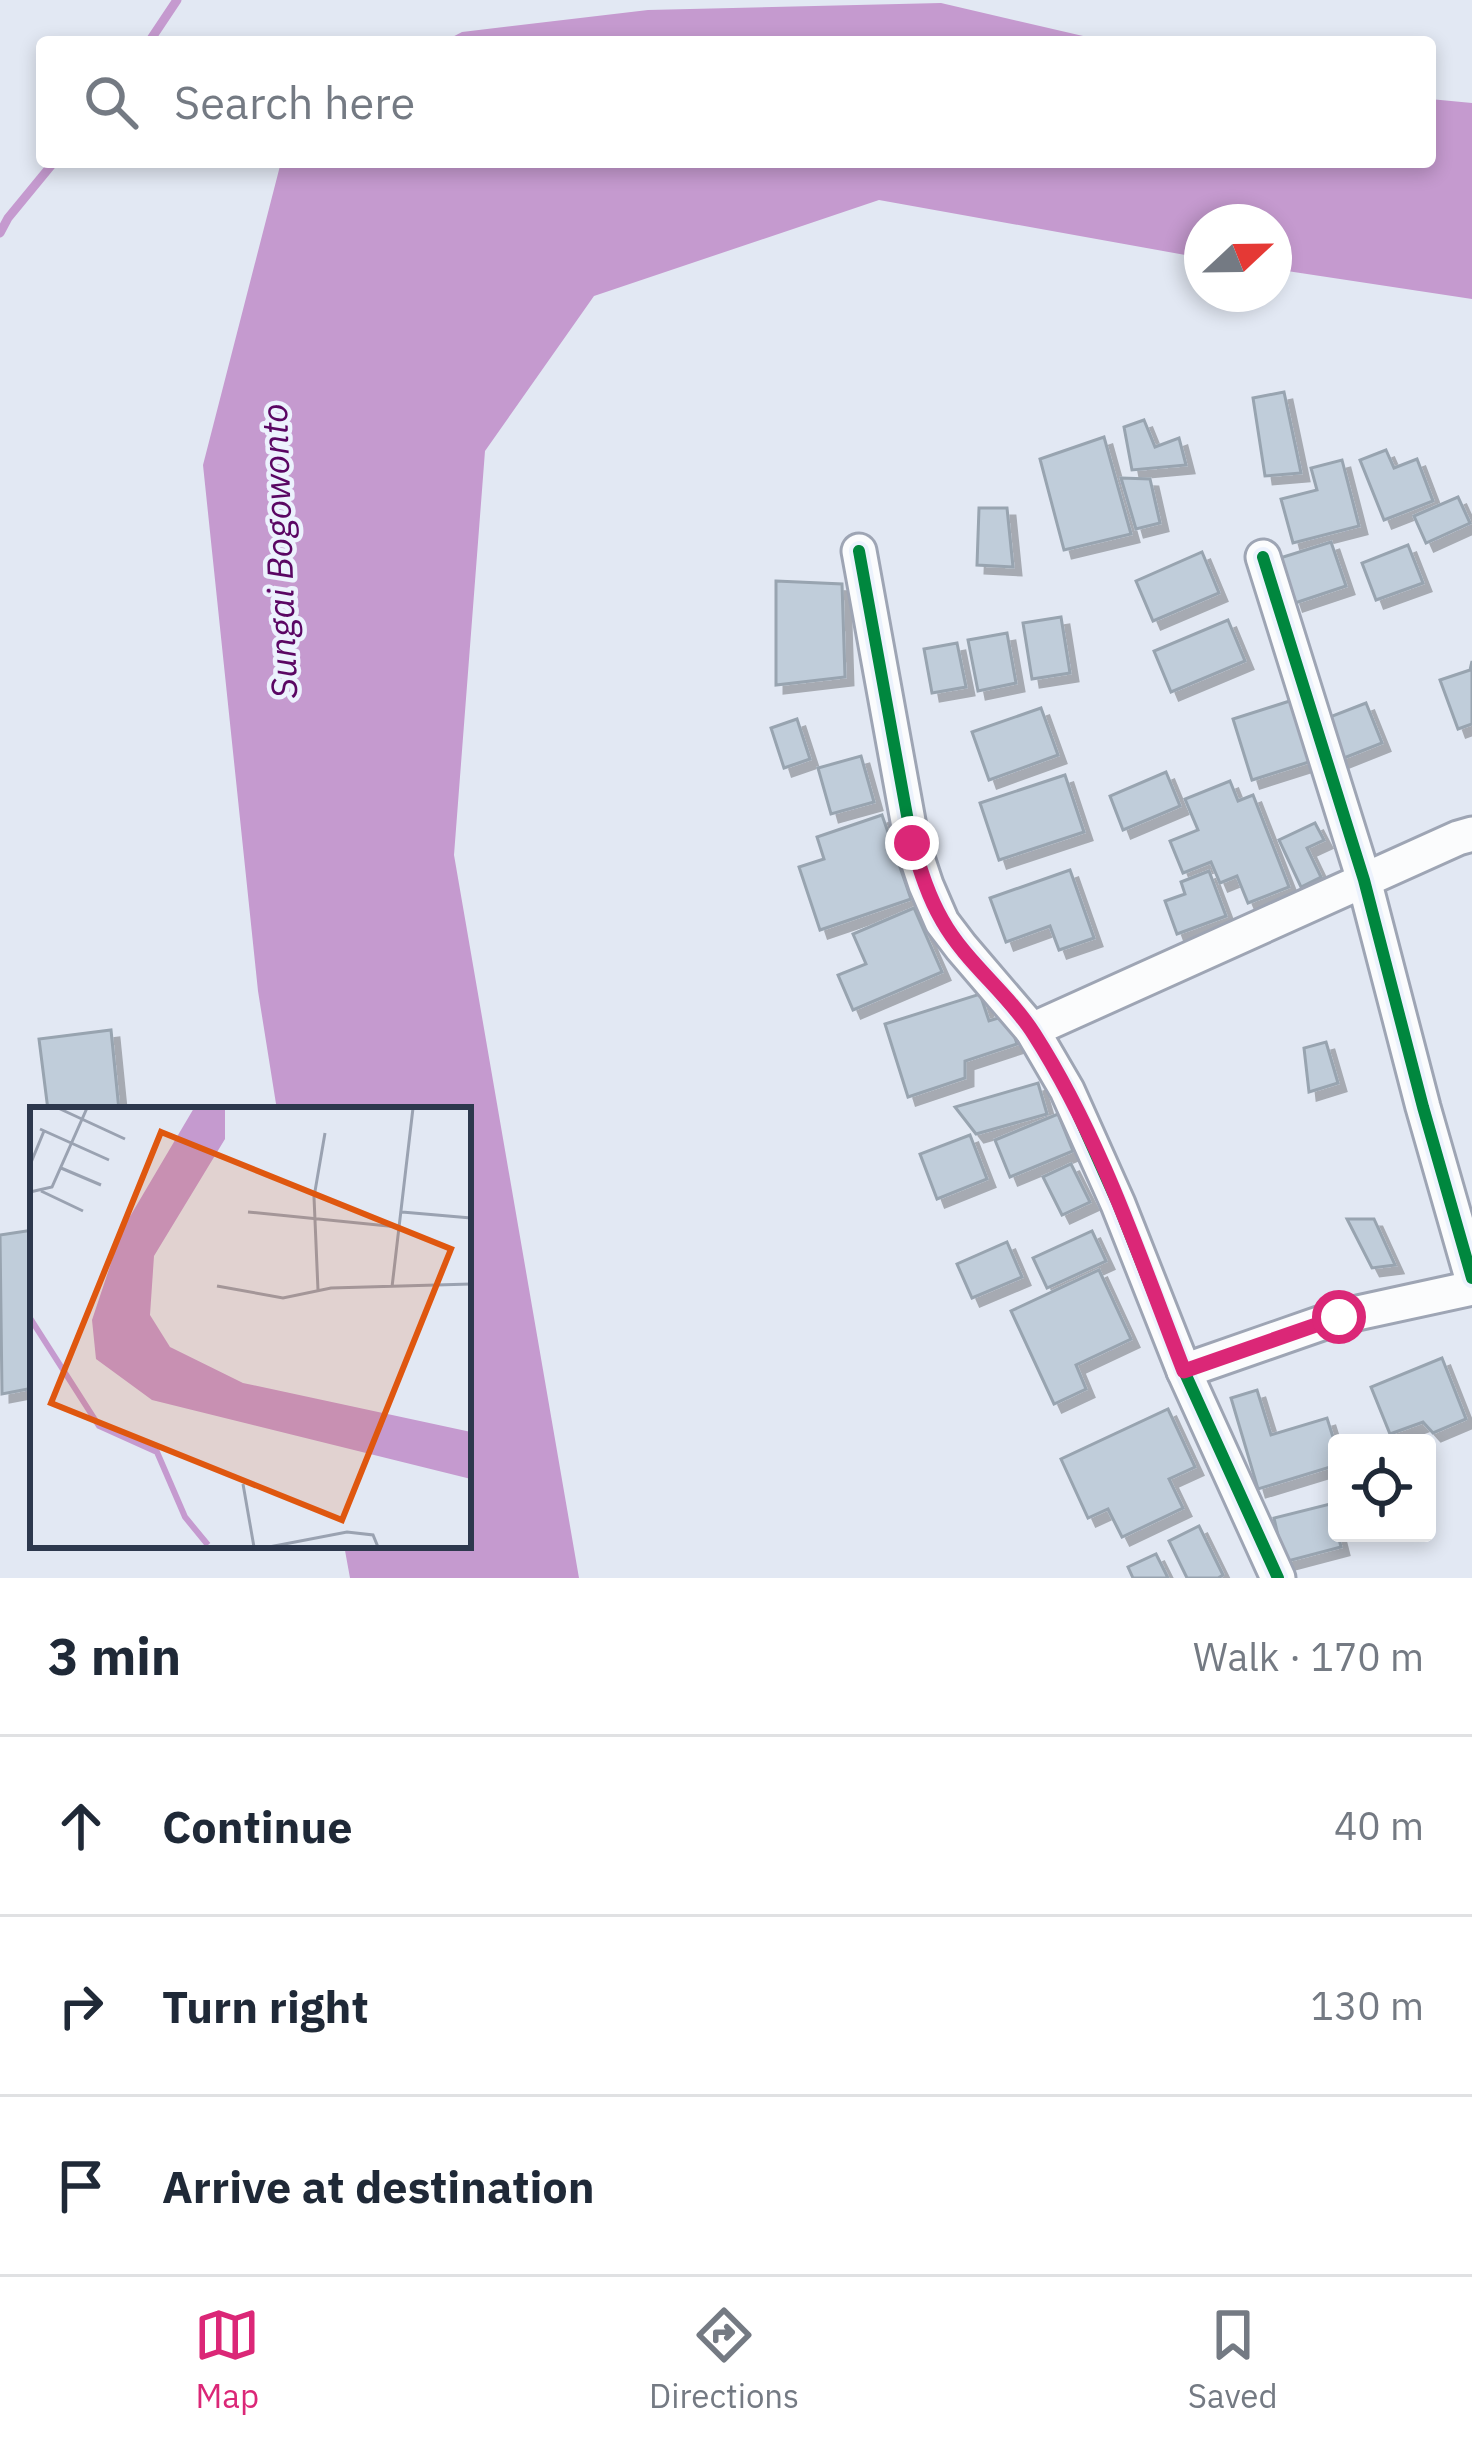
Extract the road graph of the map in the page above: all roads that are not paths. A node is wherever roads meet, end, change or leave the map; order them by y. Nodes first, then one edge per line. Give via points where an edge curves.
1 (860, 550) dead end
2 (1263, 557) dead end
3 (1472, 835) edge
4 (1364, 880) junction
5 (1032, 1030) junction
6 (1472, 1278) edge
7 (1472, 1288) edge
8 (1184, 1371) junction
9 (1278, 1578) edge

1 - 5 street via 926,885 942,922
2 - 4 street
3 - 4 street
4 - 5 street
4 - 6 street
5 - 8 street via 1118,1204
7 - 8 street via 1339,1317
8 - 9 street

